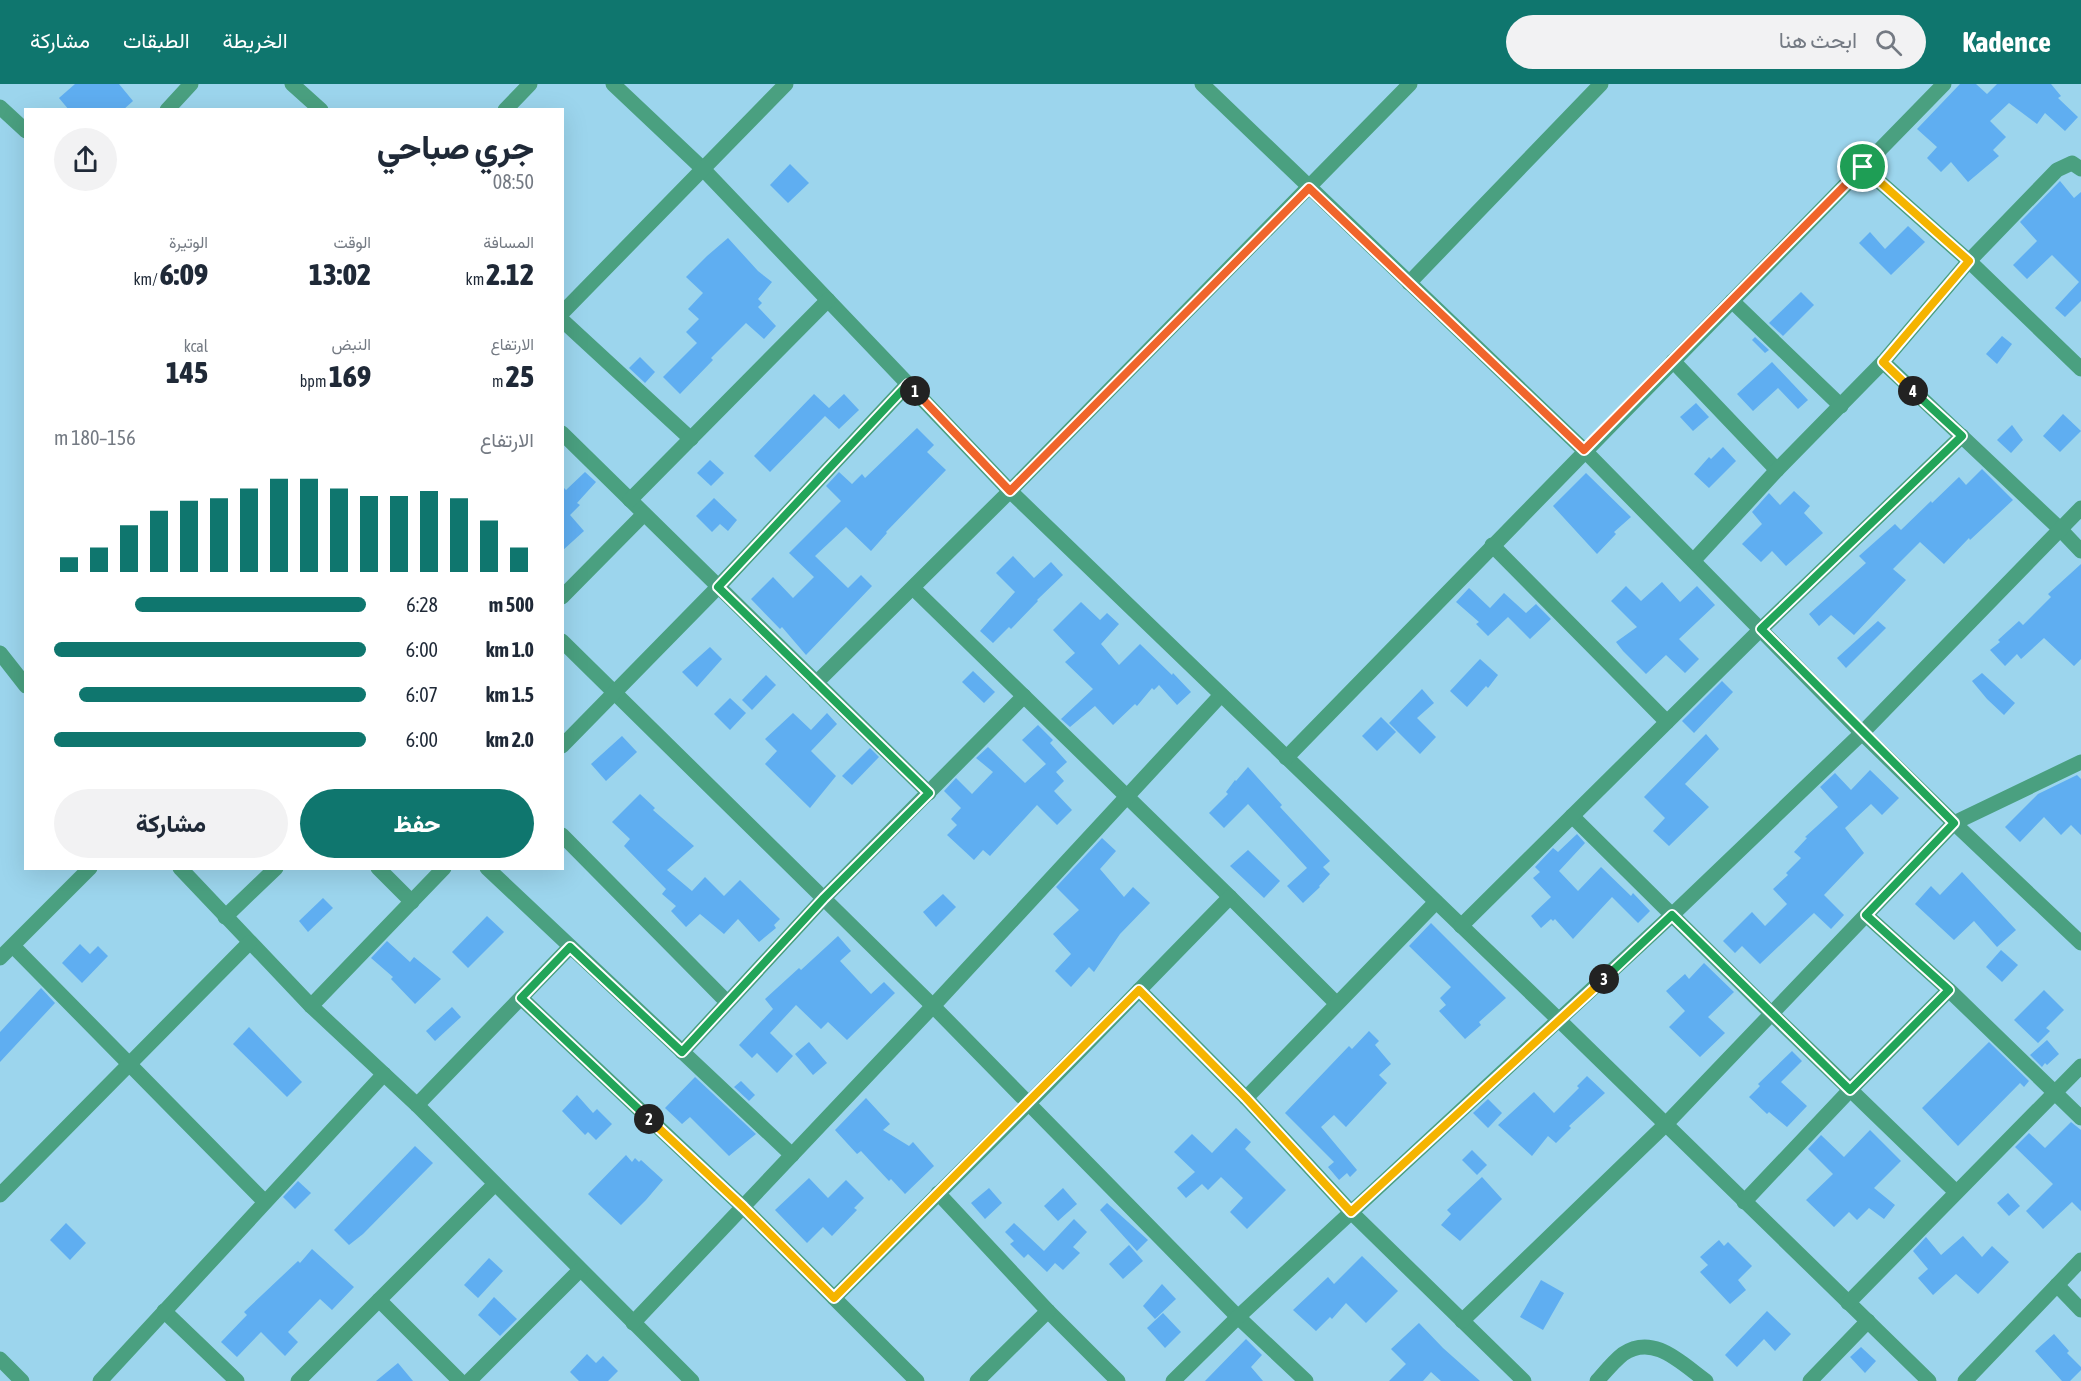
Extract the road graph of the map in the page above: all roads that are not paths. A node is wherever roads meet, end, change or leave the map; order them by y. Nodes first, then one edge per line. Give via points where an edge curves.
1 (191, 84) edge
2 (292, 84) edge
3 (530, 84) edge
4 (613, 84) edge
5 (786, 84) edge
6 (1202, 84) edge
7 (1410, 84) edge
8 (1601, 84) edge
9 (1944, 84) edge
10 (0, 107) edge
11 (169, 108) edge
12 (319, 108) edge
13 (507, 108) edge
14 (24, 129) edge
15 (1863, 167) junction
16 (703, 169) junction
17 (2081, 169) edge
18 (1309, 188) junction
19 (1969, 261) junction
20 (1409, 283) junction
21 (828, 300) junction
22 (1732, 301) junction
23 (564, 311) edge
24 (564, 322) edge
25 (1673, 361) junction
26 (1883, 362) junction
27 (2081, 369) edge
28 (908, 384) junction
29 (1841, 406) junction
30 (564, 435) edge
31 (1962, 436) junction
32 (691, 439) junction
33 (1584, 450) junction
34 (1777, 470) junction
35 (1010, 491) junction
36 (630, 500) junction
37 (2081, 508) edge
38 (644, 514) junction
39 (2060, 529) junction
40 (1492, 545) junction
41 (2081, 551) edge
42 (1694, 560) junction
43 (718, 587) junction
44 (913, 588) junction
45 (564, 595) edge
46 (1761, 629) junction
47 (564, 643) edge
48 (0, 653) edge
49 (24, 683) edge
50 (816, 683) junction
51 (615, 692) junction
52 (1221, 695) junction
53 (1024, 696) junction
54 (1667, 722) junction
55 (1862, 733) junction
56 (564, 744) edge
57 (1286, 758) junction
58 (2081, 762) edge
59 (929, 793) junction
60 (1127, 796) junction
61 (1572, 816) junction
62 (1954, 823) junction
63 (564, 837) edge
64 (88, 870) edge
65 (182, 870) edge
66 (274, 870) edge
67 (380, 870) edge
68 (442, 870) edge
69 (490, 870) edge
70 (1230, 897) junction
71 (824, 898) junction
72 (412, 902) junction
73 (1436, 902) junction
74 (1672, 915) junction
75 (1866, 915) junction
76 (225, 917) junction
77 (1461, 926) junction
78 (249, 943) junction
79 (2081, 943) edge
80 (13, 946) junction
81 (570, 947) junction
82 (0, 958) edge
83 (1139, 990) junction
84 (1949, 990) junction
85 (521, 998) junction
86 (727, 1002) junction
87 (1336, 1004) junction
88 (311, 1006) junction
89 (933, 1006) junction
90 (1772, 1014) junction
91 (1560, 1020) junction
92 (682, 1052) junction
93 (129, 1064) junction
94 (2081, 1066) edge
95 (384, 1074) junction
96 (1850, 1090) junction
97 (2055, 1092) junction
98 (1246, 1098) junction
99 (1029, 1103) junction
100 (417, 1105) junction
101 (2081, 1118) edge
102 (1665, 1125) junction
103 (792, 1155) junction
104 (495, 1184) junction
105 (1956, 1192) junction
106 (938, 1193) junction
107 (0, 1195) edge
108 (265, 1202) junction
109 (1744, 1202) junction
110 (743, 1207) junction
111 (1351, 1212) junction
112 (2081, 1260) edge
113 (580, 1270) junction
114 (2057, 1285) junction
115 (834, 1298) junction
116 (379, 1300) junction
117 (1848, 1303) junction
118 (2081, 1310) edge
119 (164, 1311) junction
120 (1048, 1311) junction
121 (1238, 1317) junction
122 (1461, 1321) junction
123 (1868, 1322) junction
124 (633, 1323) junction
125 (0, 1359) edge
126 (22, 1381) edge
127 (99, 1381) edge
128 (237, 1381) edge
129 (298, 1381) edge
130 (460, 1381) edge
131 (470, 1381) edge
132 (692, 1381) edge
133 (917, 1381) edge
134 (977, 1381) edge
135 (1118, 1381) edge
136 (1173, 1381) edge
137 (1306, 1381) edge
138 (1524, 1381) edge
139 (1597, 1381) edge
140 (1706, 1381) edge
141 (1810, 1381) edge
142 (1929, 1381) edge
143 (1965, 1381) edge

1 - 11 street
2 - 12 street
3 - 13 street
4 - 16 street
5 - 16 street
6 - 18 street
7 - 18 street
8 - 20 street
9 - 15 street
10 - 14 street
15 - 19 street
15 - 22 street
16 - 21 street
16 - 23 street
17 - 19 street via 2072,163 2057,170
18 - 20 street
18 - 35 street
19 - 26 street
19 - 27 street
20 - 33 street
21 - 28 street
21 - 32 street
22 - 25 street
22 - 29 street
24 - 32 street
25 - 33 street
25 - 34 street
26 - 29 street
26 - 31 street
28 - 35 street
28 - 43 street
29 - 34 street
30 - 36 street
31 - 39 street
31 - 46 street
32 - 36 street
33 - 40 street
33 - 42 street
34 - 42 street
35 - 44 street
35 - 52 street
36 - 38 street
37 - 39 street
38 - 43 street
38 - 45 street
39 - 41 street
39 - 55 street
40 - 54 street
40 - 57 street
42 - 46 street
43 - 50 street
43 - 51 street
44 - 50 street
44 - 53 street
46 - 54 street
46 - 55 street
47 - 51 street
48 - 49 street
50 - 59 street
51 - 56 street
51 - 71 street
52 - 57 street
52 - 60 street
53 - 59 street
53 - 60 street
54 - 61 street
55 - 62 street
55 - 74 street
57 - 73 street
58 - 62 street
59 - 71 street
60 - 70 street
60 - 89 street
61 - 74 street
61 - 77 street
62 - 75 street
62 - 79 street
63 - 86 street
64 - 80 street
65 - 76 street
66 - 76 street
67 - 72 street
68 - 72 street
69 - 81 street
70 - 83 street
70 - 87 street
71 - 86 street
71 - 89 street
72 - 88 street
73 - 77 street
73 - 87 street
74 - 90 street
74 - 91 street
75 - 84 street
75 - 90 street
76 - 78 street
77 - 91 street
78 - 88 street
78 - 93 street
80 - 82 street
80 - 93 street
81 - 85 street
81 - 92 street
83 - 98 street
83 - 99 street
84 - 96 street
84 - 97 street
85 - 100 street
85 - 110 street
86 - 92 street
87 - 98 street
88 - 95 street
89 - 99 street
89 - 103 street
90 - 96 street
90 - 102 street
91 - 102 street
91 - 111 street
92 - 103 street
93 - 107 street
93 - 108 street
94 - 97 street
95 - 100 street
95 - 108 street
96 - 105 street
96 - 109 street
97 - 101 street
97 - 105 street
98 - 111 street
99 - 106 street
99 - 121 street
100 - 104 street
102 - 109 street
102 - 122 street
103 - 110 street
104 - 113 street
104 - 116 street
105 - 117 street
106 - 115 street
106 - 120 street
108 - 119 street
109 - 117 street
110 - 115 street
110 - 124 street
111 - 121 street
111 - 122 street
112 - 114 street
113 - 124 street
113 - 131 street
114 - 118 street
114 - 143 street
115 - 133 street
116 - 129 street
116 - 130 street
117 - 123 street
119 - 127 street
119 - 128 street
120 - 134 street
120 - 135 street
121 - 136 street
121 - 137 street
122 - 138 street
123 - 141 street
123 - 142 street
124 - 132 street
125 - 126 street
139 - 140 street via 1623,1354 1642,1346 1661,1348

